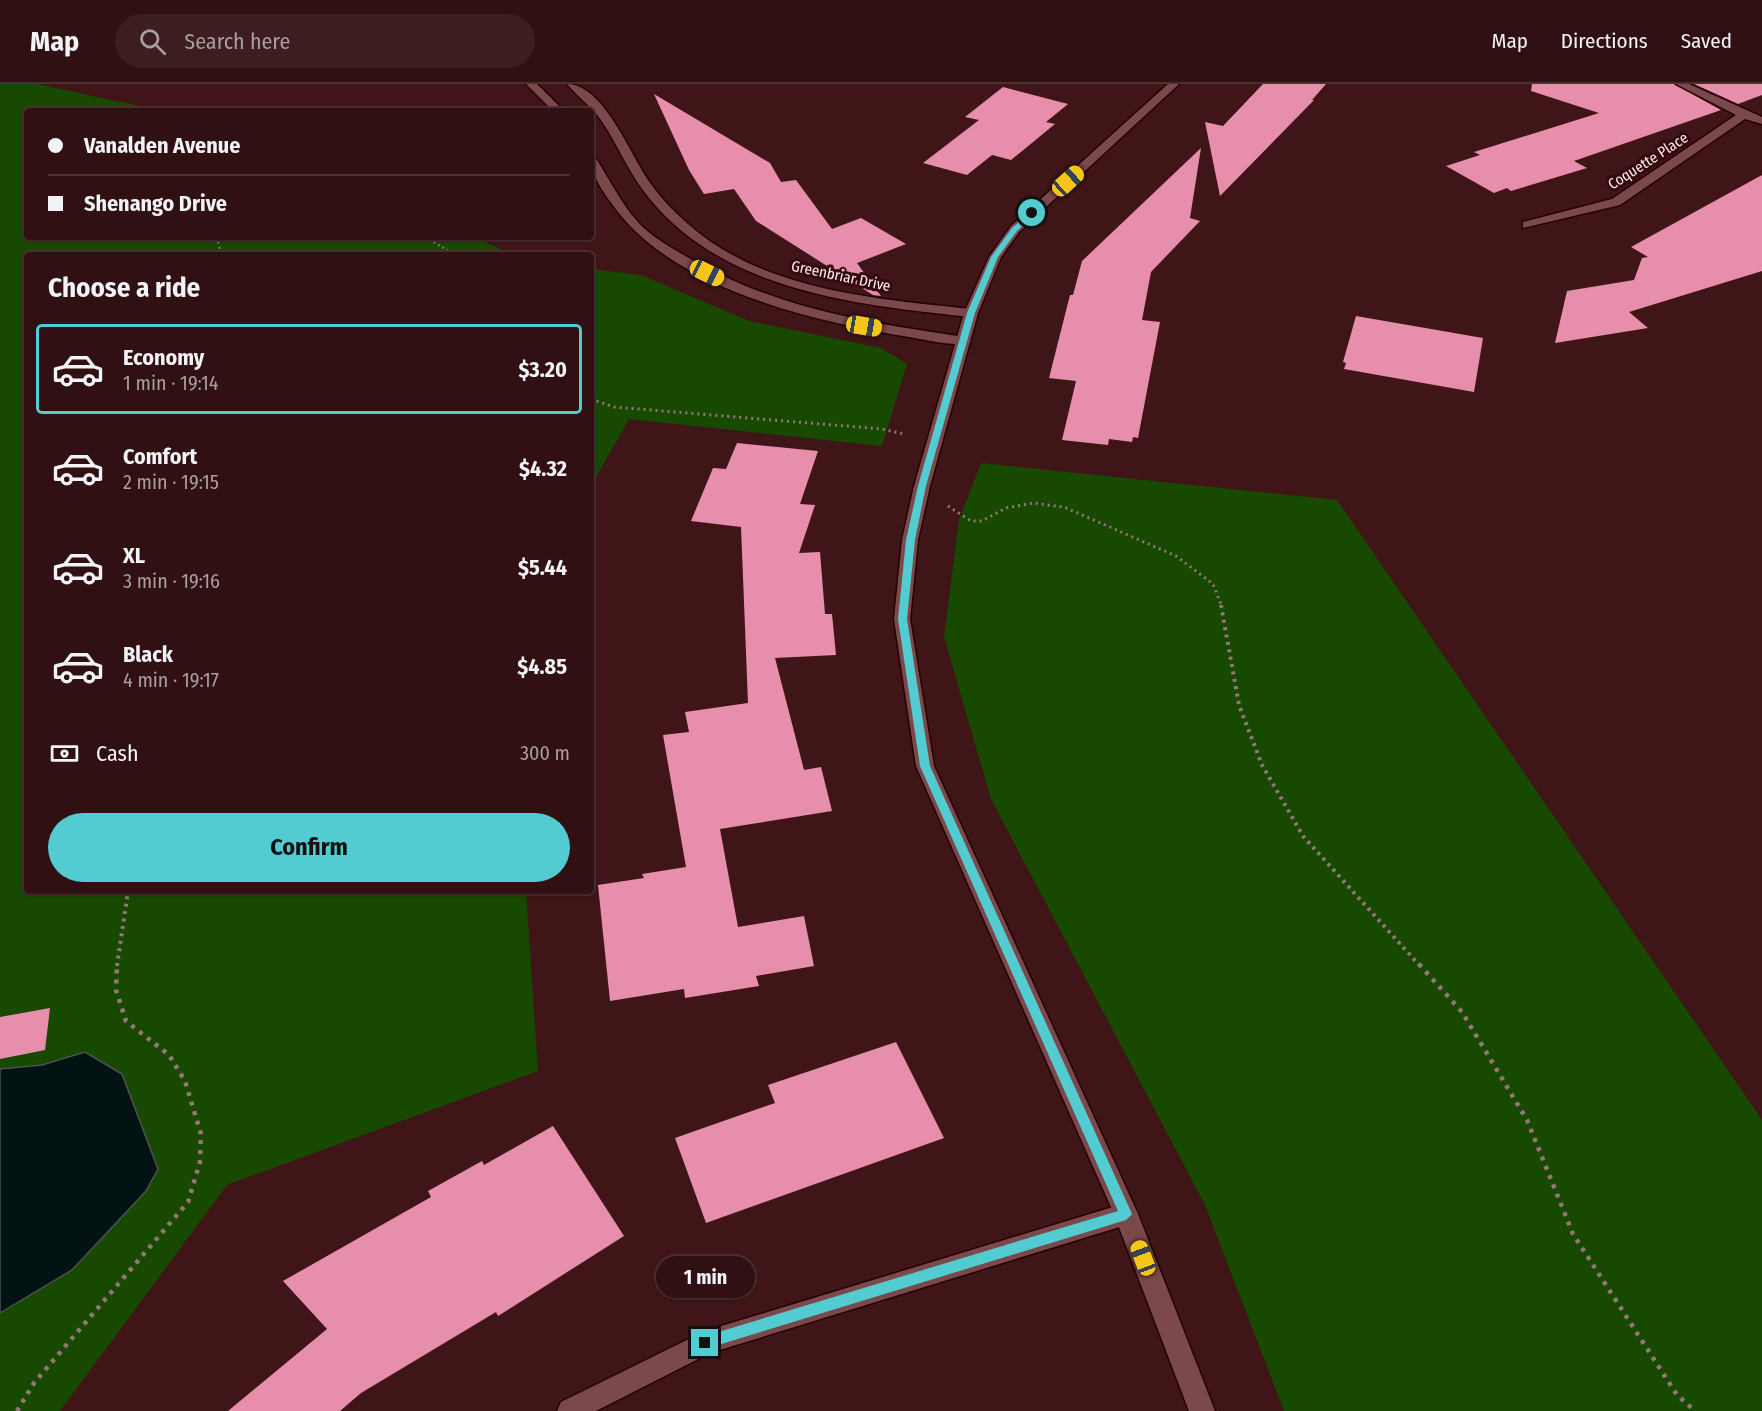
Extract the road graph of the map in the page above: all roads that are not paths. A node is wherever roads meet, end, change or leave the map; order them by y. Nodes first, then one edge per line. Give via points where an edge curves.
1 (531, 84) edge
2 (572, 84) edge
3 (1174, 84) edge
4 (1681, 84) edge
5 (556, 108) edge
6 (1744, 115) junction
7 (1762, 121) edge
8 (594, 165) edge
9 (1527, 225) dead end
10 (971, 313) junction
11 (964, 340) junction
12 (1126, 1214) junction
13 (570, 1411) edge
14 (1202, 1411) edge

1 - 5 street
2 - 10 street, Greenbriar Drive via 593,102 654,197 691,232 736,260 789,282 849,297
3 - 10 street via 1015,229 995,257
4 - 6 street
6 - 7 street
6 - 9 street, Coquette Place via 1616,202
8 - 11 street via 634,225 690,265 732,285 809,314
10 - 11 street
11 - 12 street via 922,486 910,540 902,619 925,766
12 - 13 street via 705,1343
12 - 14 street

